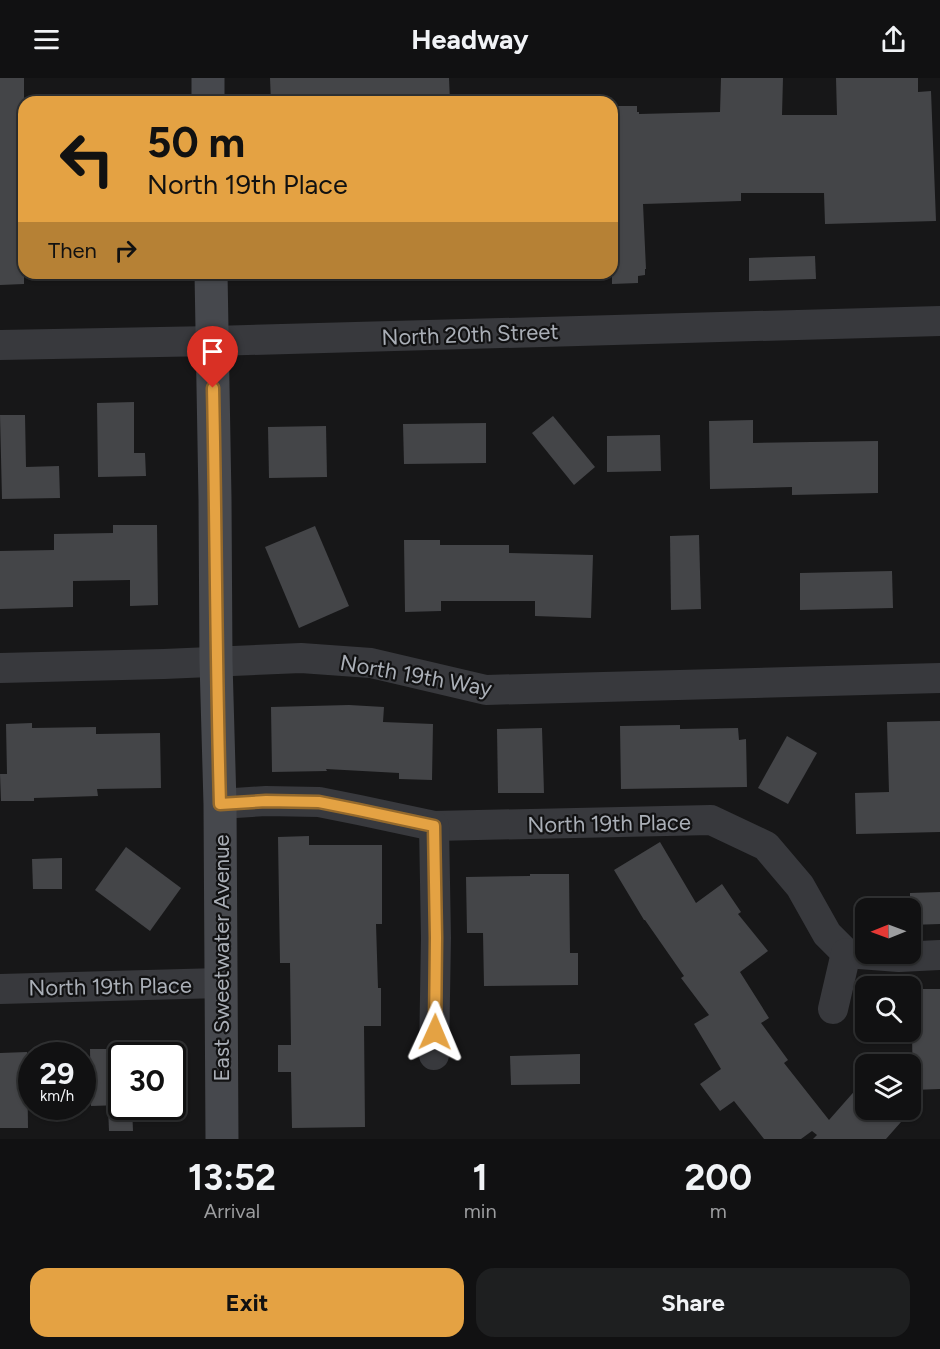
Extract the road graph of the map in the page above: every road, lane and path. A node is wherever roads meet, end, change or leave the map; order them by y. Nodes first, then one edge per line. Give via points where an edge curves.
1 (208, 78) edge
2 (208, 96) edge
3 (211, 279) edge
4 (940, 321) edge
5 (213, 341) junction
6 (0, 345) edge
7 (216, 662) junction
8 (0, 668) edge
9 (940, 678) edge
10 (220, 804) junction
11 (434, 826) junction
12 (846, 953) junction
13 (940, 955) edge
14 (220, 984) junction
15 (0, 989) edge
16 (833, 1010) dead end
17 (434, 1055) dead end
18 (222, 1139) edge

1 - 2 street
3 - 5 street, East Sweetwater Avenue
4 - 5 street, North 20th Street
5 - 6 street, North 20th Street
5 - 7 street, East Sweetwater Avenue
7 - 8 street, North 19th Way
7 - 9 street, North 19th Way via 302,658 371,663 486,690
7 - 10 street, East Sweetwater Avenue
10 - 11 street, North 19th Place via 319,802
10 - 14 street, East Sweetwater Avenue
11 - 12 street, North 19th Place via 711,820 766,846 800,886 827,934
11 - 17 street
12 - 13 street
12 - 16 street
14 - 15 street, North 19th Place
14 - 18 street, East Sweetwater Avenue

